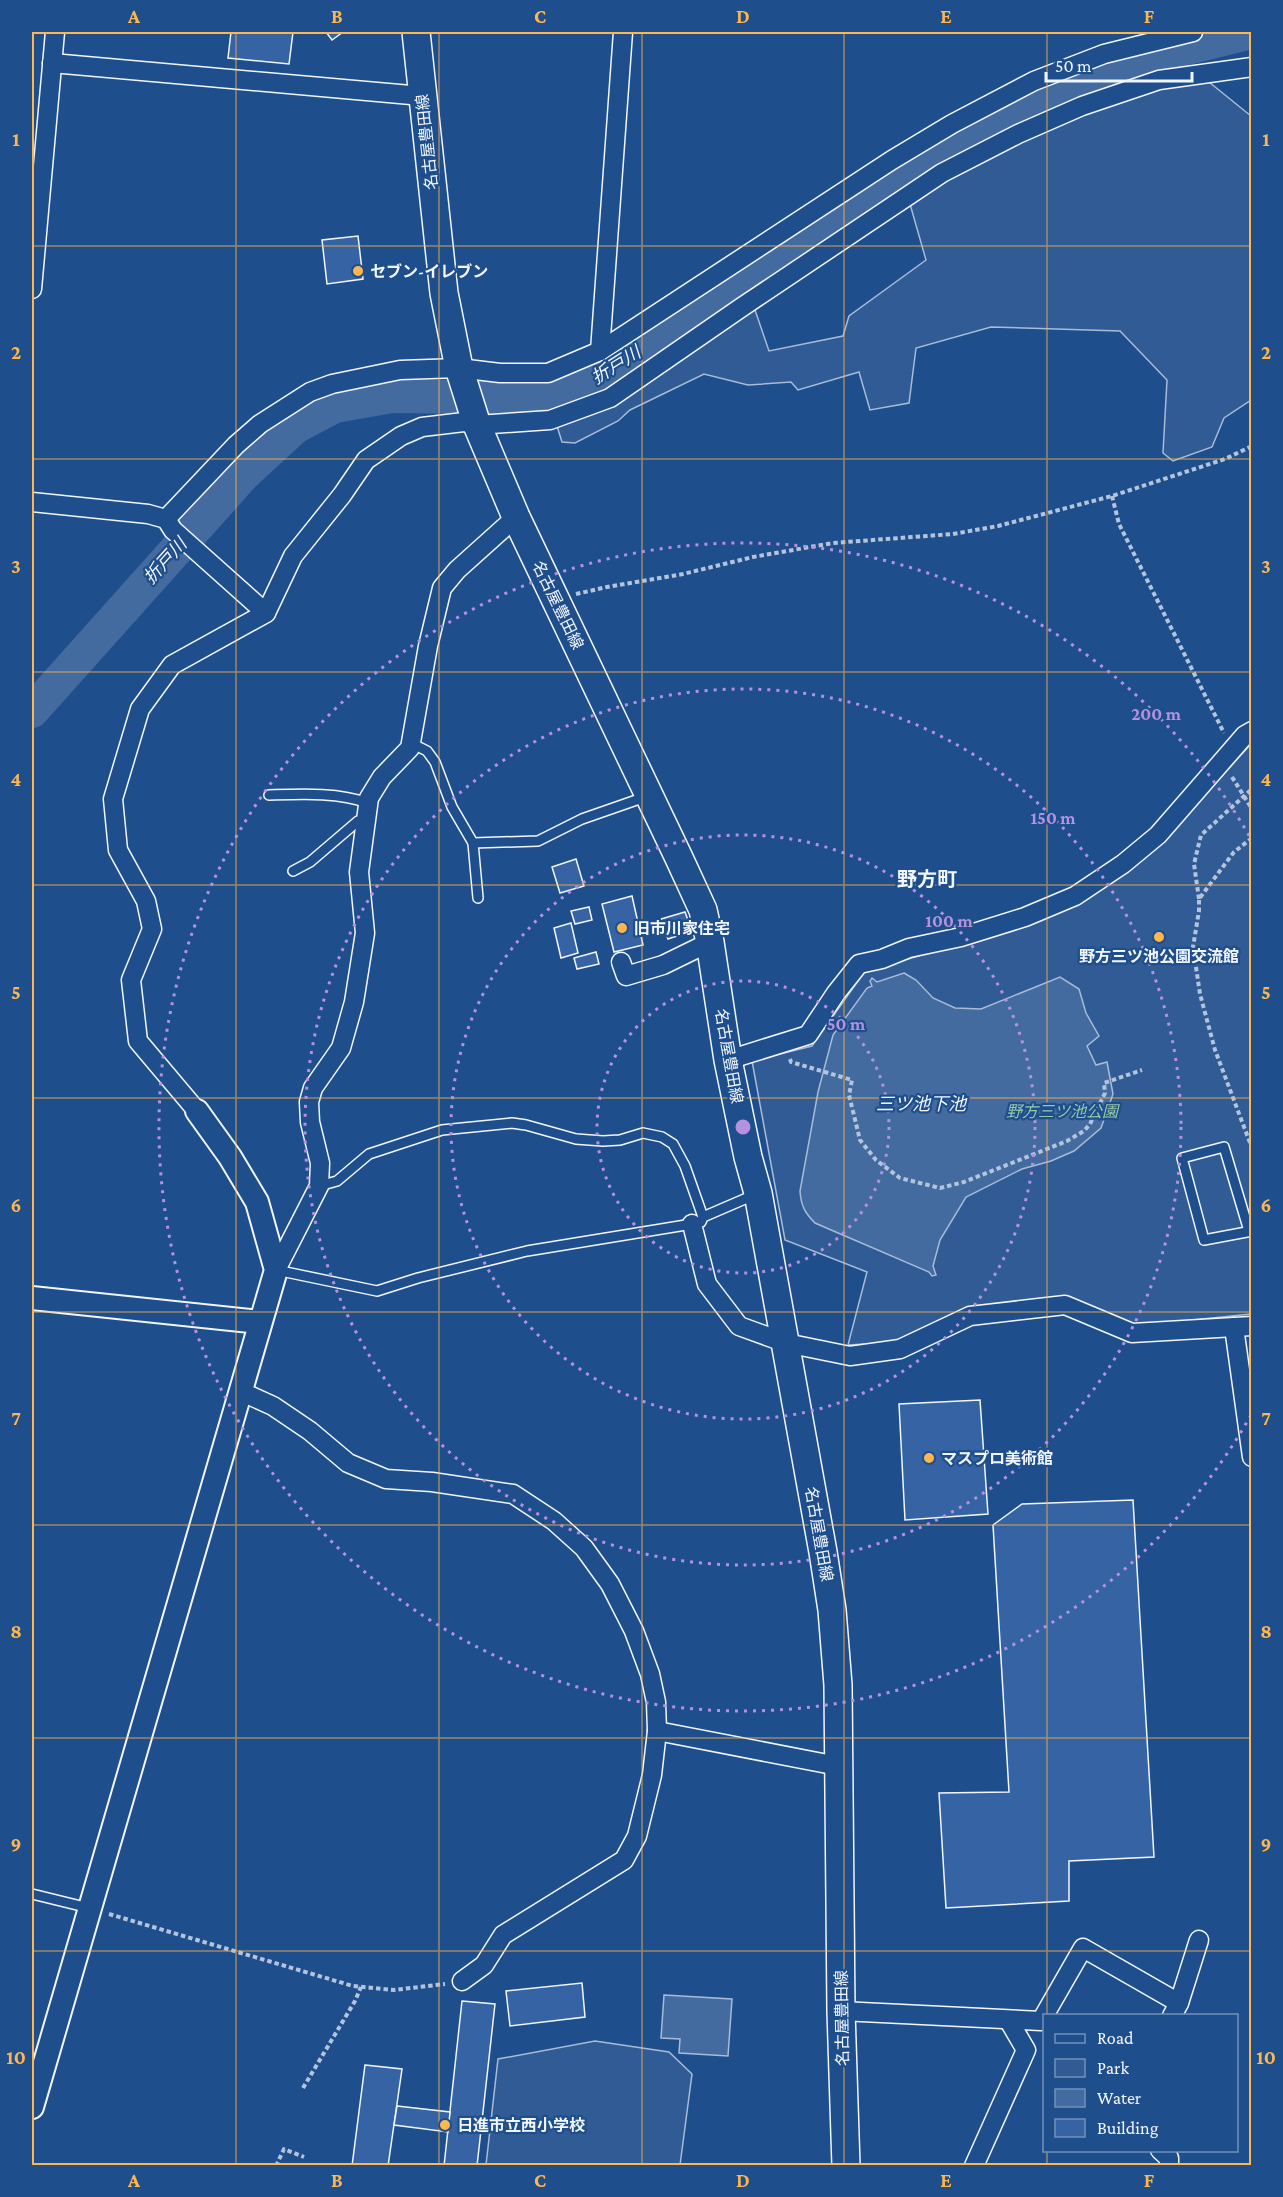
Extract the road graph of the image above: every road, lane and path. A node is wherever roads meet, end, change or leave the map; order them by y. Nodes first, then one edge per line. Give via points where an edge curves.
1 (55, 32) edge
2 (416, 32) edge
3 (623, 32) edge
4 (1193, 32) edge
5 (52, 63) junction
6 (1251, 67) edge
7 (422, 96) junction
8 (32, 289) edge
9 (600, 351) junction
10 (461, 374) junction
11 (475, 421) junction
12 (1251, 446) edge
13 (1112, 496) junction
14 (32, 502) edge
15 (516, 517) junction
16 (170, 525) junction
17 (555, 600) junction
18 (266, 613) junction
19 (1251, 731) edge
20 (411, 743) junction
21 (1227, 755) junction
22 (1251, 789) edge
23 (268, 795) dead end
24 (650, 796) junction
25 (1245, 797) junction
26 (1251, 809) edge
27 (367, 811) junction
28 (1251, 838) edge
29 (473, 843) junction
30 (293, 872) dead end
31 (478, 898) dead end
32 (1199, 899) junction
33 (710, 942) junction
34 (621, 962) dead end
35 (785, 1041) junction
36 (728, 1060) junction
37 (1142, 1070) dead end
38 (197, 1111) joint
39 (1251, 1148) edge
40 (319, 1186) junction
41 (758, 1193) junction
42 (698, 1221) junction
43 (1250, 1231) edge
44 (276, 1270) junction
45 (32, 1298) edge
46 (260, 1322) junction
47 (1243, 1326) edge
48 (786, 1343) junction
49 (240, 1391) junction
50 (1251, 1457) edge
51 (657, 1731) junction
52 (838, 1766) junction
53 (32, 1894) edge
54 (88, 1908) junction
55 (1199, 1940) dead end
56 (462, 1981) joint
57 (361, 1987) junction
58 (1176, 2009) edge
59 (841, 2011) junction
60 (1045, 2014) edge
61 (1043, 2018) edge
62 (1009, 2020) junction
63 (303, 2088) dead end
64 (32, 2107) edge
65 (1162, 2152) edge
66 (304, 2157) dead end
67 (276, 2166) edge
68 (846, 2166) edge
69 (974, 2166) edge
70 (1169, 2166) edge

1 - 5 street
2 - 7 main road, 名古屋豊田線
3 - 9 street
4 - 9 street via 1104,54 1034,81 952,124
5 - 7 street
5 - 8 street
6 - 11 street via 1159,80 1082,106 1018,134 942,173 610,398 550,420
7 - 10 main road, 名古屋豊田線 via 444,293
9 - 10 street via 548,373
10 - 11 main road, 名古屋豊田線
10 - 16 street via 400,370 310,392 260,424 236,445
11 - 15 main road, 名古屋豊田線
11 - 18 street via 422,427 366,460 293,556
12 - 13 path via 1225,459
13 - 17 path via 998,526 953,534 833,543 753,556
13 - 21 path via 1119,524
14 - 16 street via 148,514
15 - 17 main road, 名古屋豊田線
15 - 20 street via 442,588
16 - 18 street
17 - 24 main road, 名古屋豊田線
18 - 38 street via 172,665 140,710 113,799 118,850 146,901 152,929 131,980 138,1041
19 - 21 street
20 - 27 street via 382,777 369,798
20 - 29 lane via 427,751 435,762 452,807
21 - 25 path
21 - 35 street via 1158,836 1076,896 1025,917 859,964 808,1035
22 - 25 path
23 - 27 lane via 355,799
24 - 29 lane via 582,819 538,841
24 - 33 main road, 名古屋豊田線 via 703,910
25 - 26 path
25 - 32 path via 1201,835 1194,864
27 - 30 lane via 310,862
27 - 40 street via 359,872 365,933 354,1002 342,1048 313,1088 309,1102 320,1163
28 - 32 path via 1234,852
29 - 31 lane
32 - 39 path via 1193,947 1200,994 1215,1050
33 - 34 street via 663,965 626,976
33 - 36 main road, 名古屋豊田線
35 - 36 street
35 - 37 path via 791,1062 852,1080 849,1095 860,1140 876,1160 900,1178 940,1188 1067,1141 1090,1124 1105,1093 1104,1083
36 - 41 main road, 名古屋豊田線
38 - 44 street via 231,1157 257,1202
40 - 42 lane via 337,1181 369,1154 442,1130 512,1123 603,1142 643,1133 673,1144 685,1166
40 - 44 street
41 - 42 lane
41 - 48 main road, 名古屋豊田線
42 - 44 lane via 527,1251 377,1291
42 - 48 street via 707,1284 739,1326
43 - 43 lane via 1204,1240 1182,1158 1224,1147
44 - 46 street
45 - 46 street
46 - 49 street
47 - 48 street via 1132,1333 1065,1305 970,1316 890,1351 850,1356
47 - 50 street
48 - 52 main road, 名古屋豊田線 via 832,1610 838,1685
49 - 51 street via 273,1406 357,1467 386,1479 513,1494 554,1521 584,1548 610,1584 634,1631 657,1702
49 - 54 street
51 - 52 street
51 - 56 street via 652,1775 637,1836 624,1860 503,1935 484,1965
52 - 59 main road, 名古屋豊田線
53 - 54 lane
54 - 57 path
54 - 64 street
55 - 58 street
56 - 57 path via 394,1990
57 - 63 path
58 - 60 street via 1083,1948
59 - 62 street
59 - 68 main road, 名古屋豊田線
61 - 62 street via 1041,2021
62 - 69 street via 1026,2050
65 - 70 street via 1169,2158
66 - 67 path via 284,2149

